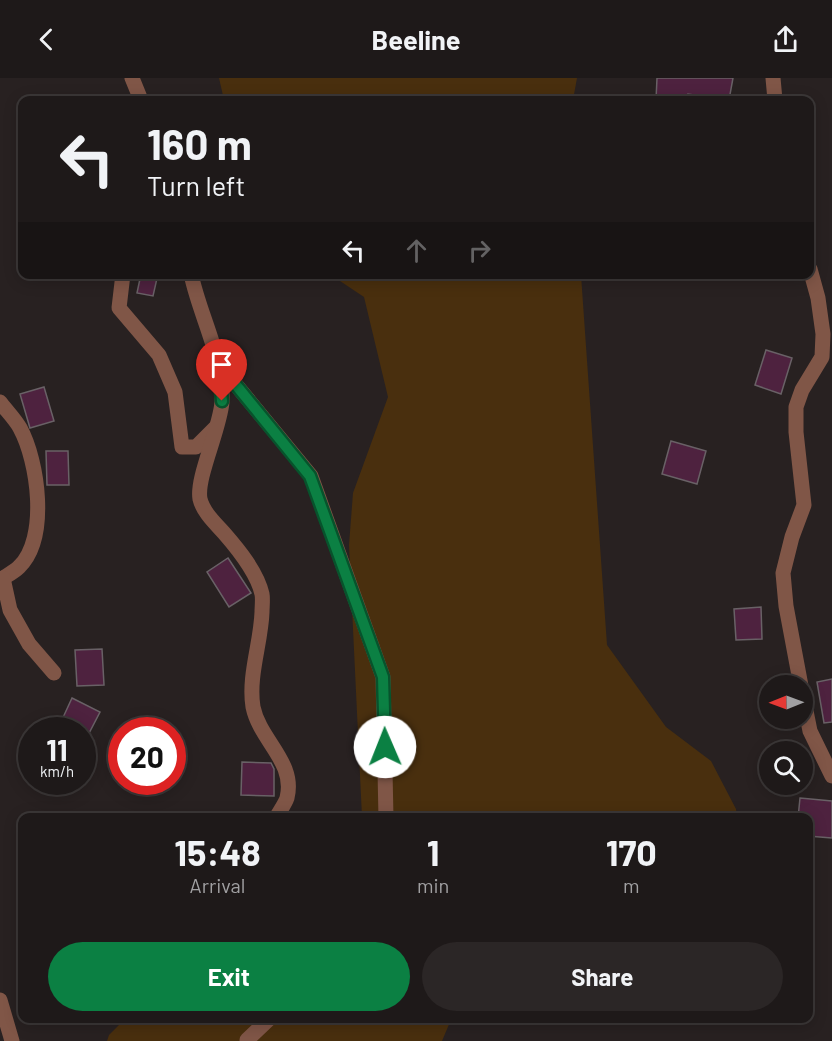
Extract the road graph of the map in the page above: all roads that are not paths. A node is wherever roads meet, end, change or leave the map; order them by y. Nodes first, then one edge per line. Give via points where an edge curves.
1 (132, 78) edge
2 (773, 78) edge
3 (139, 96) edge
4 (775, 96) edge
5 (122, 279) edge
6 (193, 279) edge
7 (813, 279) edge
8 (827, 357) edge
9 (218, 363) junction
10 (0, 402) edge
11 (219, 425) junction
12 (2, 579) edge
13 (54, 673) dead end
14 (799, 675) edge
15 (810, 729) edge
16 (832, 776) edge
17 (279, 813) edge
18 (386, 813) edge
19 (0, 1000) edge
20 (265, 1023) edge
21 (248, 1040) edge
22 (12, 1041) edge

1 - 3 street
2 - 4 street
5 - 11 street via 119,308 159,355 175,392 182,447 195,447
6 - 9 street
7 - 8 street
8 - 14 street via 802,390 796,407 804,505 783,573
9 - 11 street via 222,401
9 - 18 street via 310,476 383,677
10 - 12 street via 20,429 38,483 38,516 32,546 21,566
11 - 17 street via 200,500 249,565 262,594 253,705 258,725 287,772 287,798
12 - 13 street via 10,610 29,644
15 - 16 street
19 - 22 street
20 - 21 street

